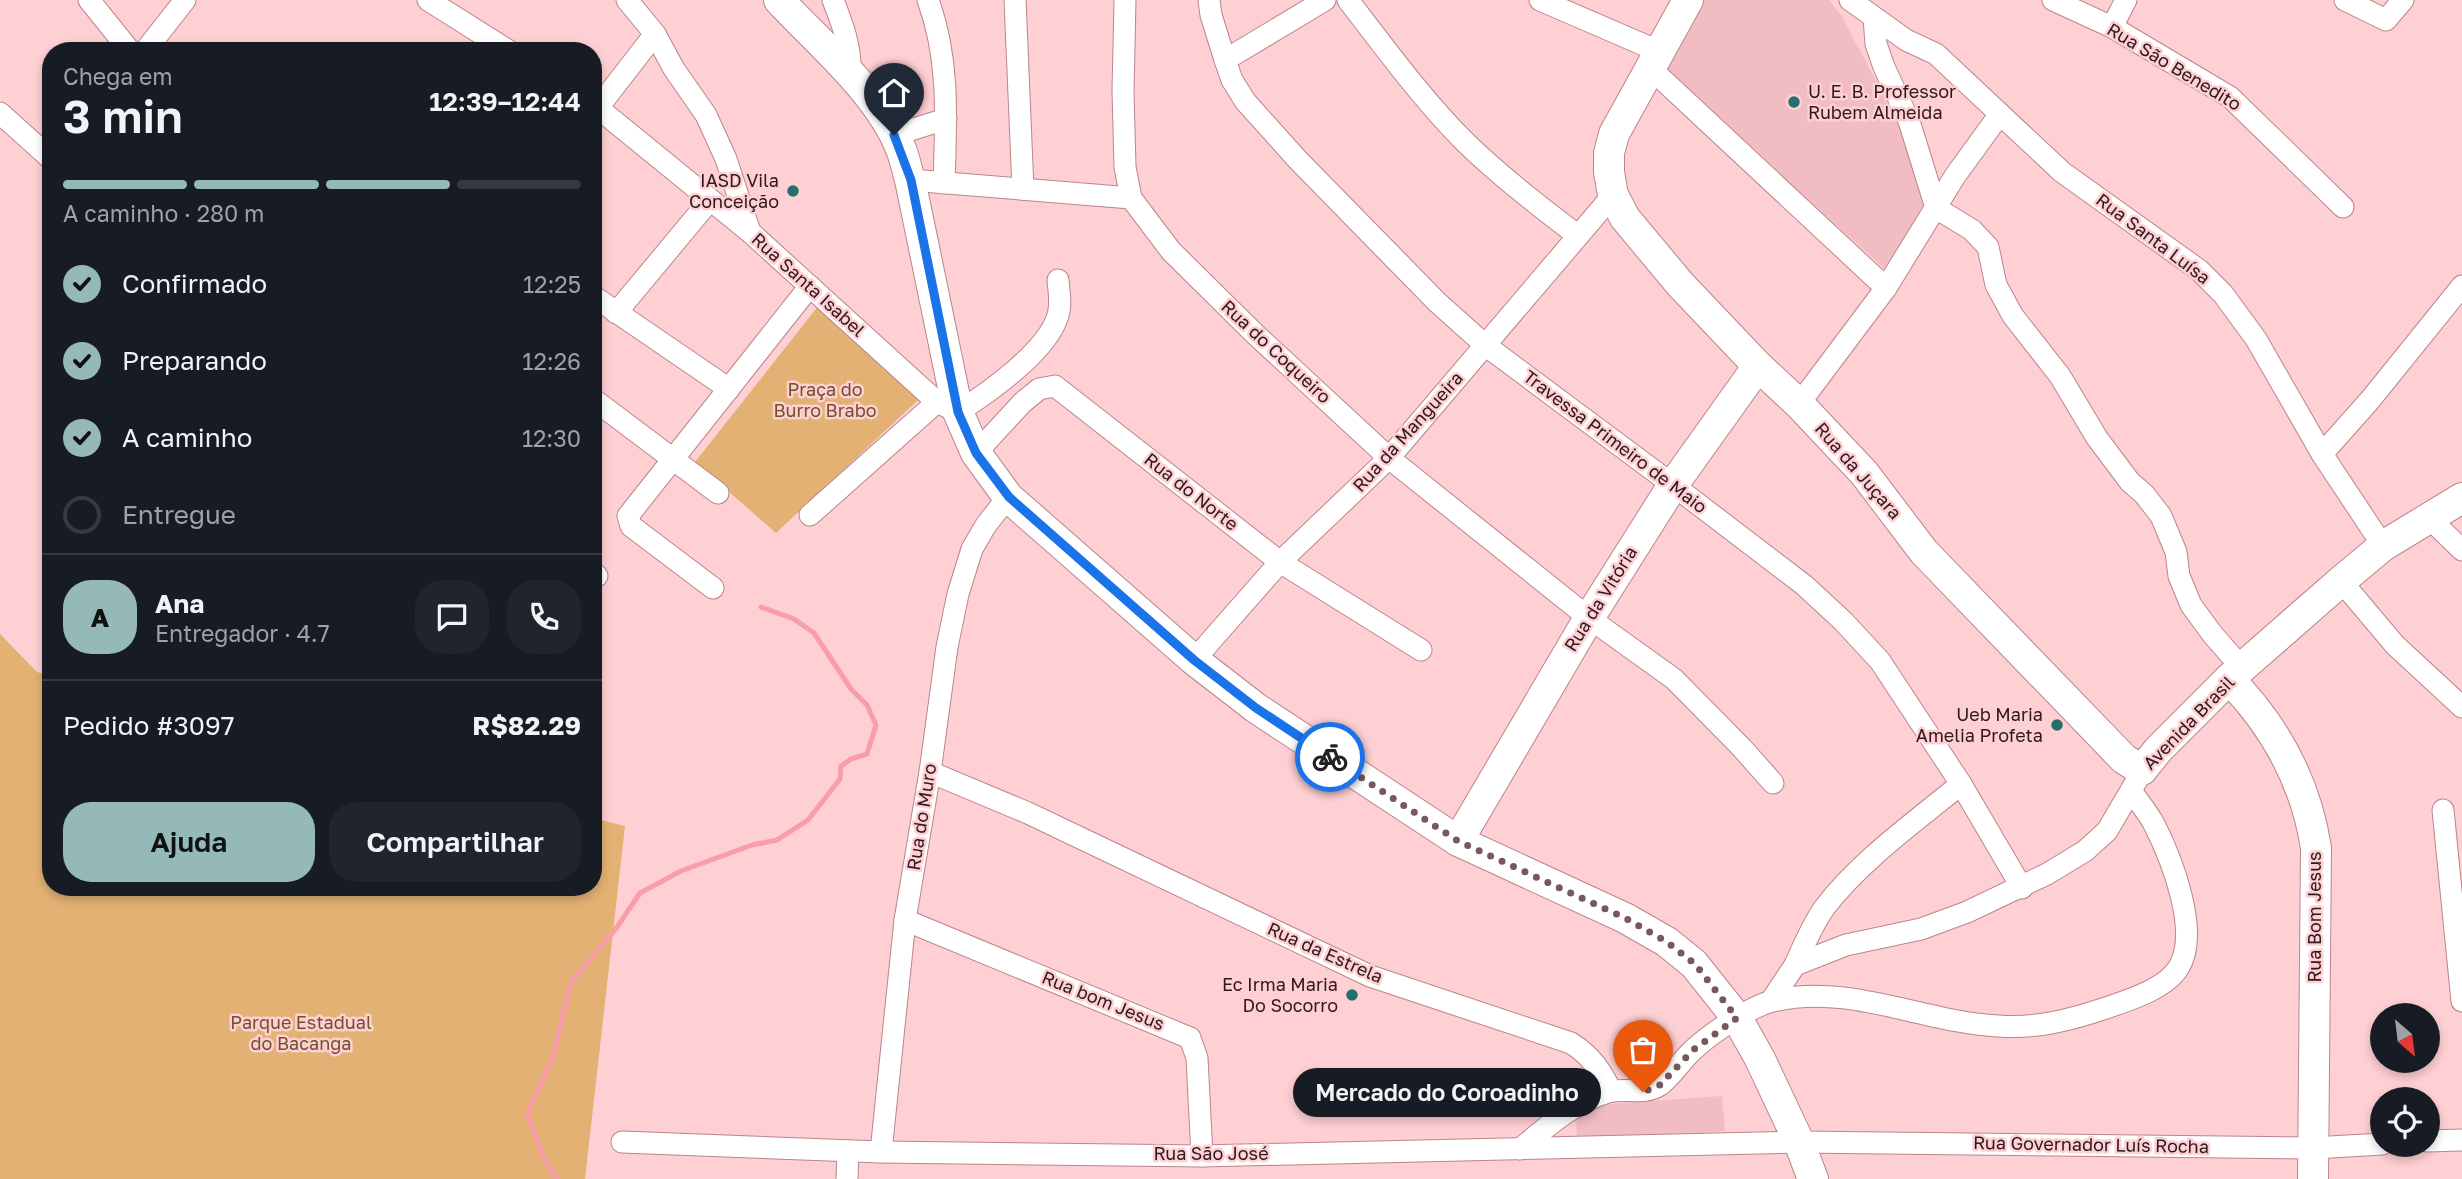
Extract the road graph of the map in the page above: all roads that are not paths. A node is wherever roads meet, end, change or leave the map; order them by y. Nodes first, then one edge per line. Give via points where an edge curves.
1 (89, 0) edge
2 (185, 0) edge
3 (428, 0) edge
4 (627, 0) edge
5 (779, 0) edge
6 (832, 0) edge
7 (928, 0) edge
8 (1015, 0) edge
9 (1125, 0) edge
10 (1209, 0) edge
11 (1325, 0) edge
12 (1348, 0) edge
13 (1540, 0) edge
14 (1688, 0) edge
15 (1850, 0) edge
16 (2053, 0) edge
17 (2126, 0) edge
18 (2345, 0) edge
19 (2403, 0) edge
20 (1874, 18) junction
21 (2112, 27) junction
22 (655, 34) junction
23 (123, 42) edge
24 (152, 42) edge
25 (495, 42) edge
26 (1654, 59) junction
27 (1225, 60) junction
28 (850, 72) junction
29 (602, 99) edge
30 (0, 113) edge
31 (602, 114) edge
32 (2000, 114) junction
33 (946, 119) junction
34 (894, 135) junction
35 (42, 151) edge
36 (911, 180) junction
37 (944, 183) junction
38 (1023, 190) junction
39 (1613, 195) junction
40 (1131, 198) junction
41 (710, 200) junction
42 (2343, 207) dead end
43 (1936, 208) junction
44 (750, 232) junction
45 (1577, 235) junction
46 (1058, 280) dead end
47 (810, 286) junction
48 (2462, 286) edge
49 (1886, 288) junction
50 (602, 303) edge
51 (616, 313) junction
52 (1485, 345) junction
53 (1758, 366) junction
54 (729, 390) junction
55 (1799, 404) junction
56 (602, 406) edge
57 (948, 407) junction
58 (976, 453) junction
59 (2322, 454) junction
60 (1389, 458) junction
61 (674, 460) junction
62 (1673, 485) junction
63 (718, 494) dead end
64 (1009, 497) junction
65 (2462, 498) edge
66 (810, 515) dead end
67 (2428, 517) junction
68 (2383, 546) junction
69 (2462, 550) edge
70 (1280, 562) junction
71 (2341, 581) junction
72 (713, 588) dead end
73 (1588, 618) junction
74 (1421, 650) dead end
75 (1194, 660) junction
76 (2235, 673) junction
77 (2462, 707) edge
78 (930, 772) junction
79 (2136, 780) junction
80 (1773, 783) dead end
81 (1961, 784) junction
82 (2443, 810) dead end
83 (1458, 841) junction
84 (2022, 888) junction
85 (905, 920) junction
86 (2459, 957) edge
87 (1795, 964) junction
88 (1771, 1001) junction
89 (2462, 1001) edge
90 (1737, 1018) junction
91 (1611, 1091) junction
92 (2462, 1140) edge
93 (2440, 1141) edge
94 (622, 1142) dead end
95 (1799, 1142) junction
96 (2370, 1145) edge
97 (2313, 1148) junction
98 (1520, 1149) junction
99 (848, 1151) junction
100 (881, 1152) junction
101 (1202, 1156) junction
102 (847, 1179) edge
103 (1812, 1179) edge
104 (2313, 1179) edge

1 - 23 street
2 - 24 street
3 - 25 street
4 - 22 street
5 - 28 street
6 - 28 street via 846,40
7 - 33 street via 943,53
8 - 38 street
9 - 40 street, Rua do Coqueiro via 1125,167
10 - 27 street, Travessa Primeiro de Maio
11 - 27 street
12 - 45 street via 1464,141
13 - 26 street
14 - 26 street
15 - 20 street, Rua Santa Luísa
16 - 21 street, Rua São Benedito
17 - 21 street
18 - 19 street via 2386,20
20 - 32 street, Rua Santa Luísa via 1936,54
20 - 43 street via 1876,44 1909,121
21 - 42 street, Rua São Benedito via 2230,97
22 - 29 street
22 - 44 street via 706,115
26 - 39 street, Rua da Juçara via 1614,134 1609,153
26 - 49 street
27 - 52 street, Travessa Primeiro de Maio via 1245,101 1297,159
28 - 34 street
30 - 35 street
31 - 41 street, Rua Santa Isabel
32 - 43 street
32 - 59 street, Rua Santa Luísa via 2062,172 2199,270 2223,294 2256,339
33 - 34 street
33 - 37 street
34 - 36 street
36 - 37 street
36 - 57 street
37 - 38 street
38 - 40 street
39 - 45 street, Rua da Mangueira
39 - 53 street, Rua da Juçara via 1625,218 1664,265
40 - 60 street, Rua do Coqueiro via 1171,251
41 - 44 street, Rua Santa Isabel
41 - 51 street
43 - 49 street
43 - 76 street via 1972,230 1988,247 1996,285 2013,316 2060,376 2097,438 2161,516 2191,605
44 - 47 street, Rua Santa Isabel
45 - 52 street, Rua da Mangueira
46 - 57 street via 1059,315 1053,329 986,395
47 - 54 street
47 - 57 street, Rua Santa Isabel
48 - 59 street
49 - 55 street
50 - 51 street
51 - 54 street
52 - 60 street, Rua da Mangueira
52 - 62 street, Travessa Primeiro de Maio
53 - 55 street, Rua da Juçara
53 - 62 street, Rua da Vitória
54 - 61 street
55 - 79 street, Rua da Juçara via 1864,473 1924,552 2124,759
56 - 61 street
57 - 58 street
57 - 66 street
58 - 64 street
58 - 70 street, Rua do Norte via 1021,403 1039,389 1055,386
59 - 68 street, Rua Santa Luísa
60 - 70 street, Rua da Mangueira
60 - 73 street, Rua do Coqueiro
61 - 63 street
61 - 72 street via 633,507 628,522
62 - 73 street, Rua da Vitória
62 - 81 street, Travessa Primeiro de Maio via 1843,621 1880,661
64 - 75 street
64 - 78 street, Rua do Muro via 972,549 958,594
65 - 67 street, Avenida Brasil
67 - 68 street, Avenida Brasil
67 - 69 street
68 - 71 street, Avenida Brasil
70 - 74 street, Rua do Norte
70 - 75 street, Rua da Mangueira
71 - 76 street, Avenida Brasil
71 - 77 street via 2395,645
73 - 80 street, Rua do Coqueiro via 1674,679
73 - 83 street, Rua da Vitória
75 - 83 street via 1256,708
76 - 79 street, Avenida Brasil via 2158,750
76 - 97 street, Rua Bom Jesus via 2290,761 2314,831
78 - 85 street, Rua do Muro
78 - 91 street, Rua da Estrela via 1028,813 1370,976 1571,1043 1595,1062
79 - 84 street, Avenida Brasil via 2106,831 2085,851
79 - 88 street via 2178,886 2188,927 2179,969 2164,982 2071,1020 2027,1027 1973,1023 1874,1002 1814,995
81 - 84 street, Travessa Primeiro de Maio
81 - 87 street via 1844,887 1826,907
82 - 86 street
83 - 90 street via 1667,942 1695,964
84 - 87 street, Avenida Brasil via 1922,929 1846,945
85 - 100 street, Rua do Muro
85 - 101 street, Rua bom Jesus via 1190,1038 1197,1058
86 - 89 street
87 - 88 street
88 - 90 street
90 - 91 street via 1693,1050 1660,1085 1643,1092
90 - 95 street
91 - 98 street via 1575,1106
92 - 93 street
94 - 99 street, Rua São José
95 - 97 street, Rua Governador Luís Rocha
95 - 98 street, Rua São José
95 - 103 street
96 - 97 street, Rua Governador Luís Rocha
97 - 104 street, Rua Bom Jesus
98 - 101 street, Rua São José
99 - 100 street, Rua São José
99 - 102 street
100 - 101 street, Rua São José

